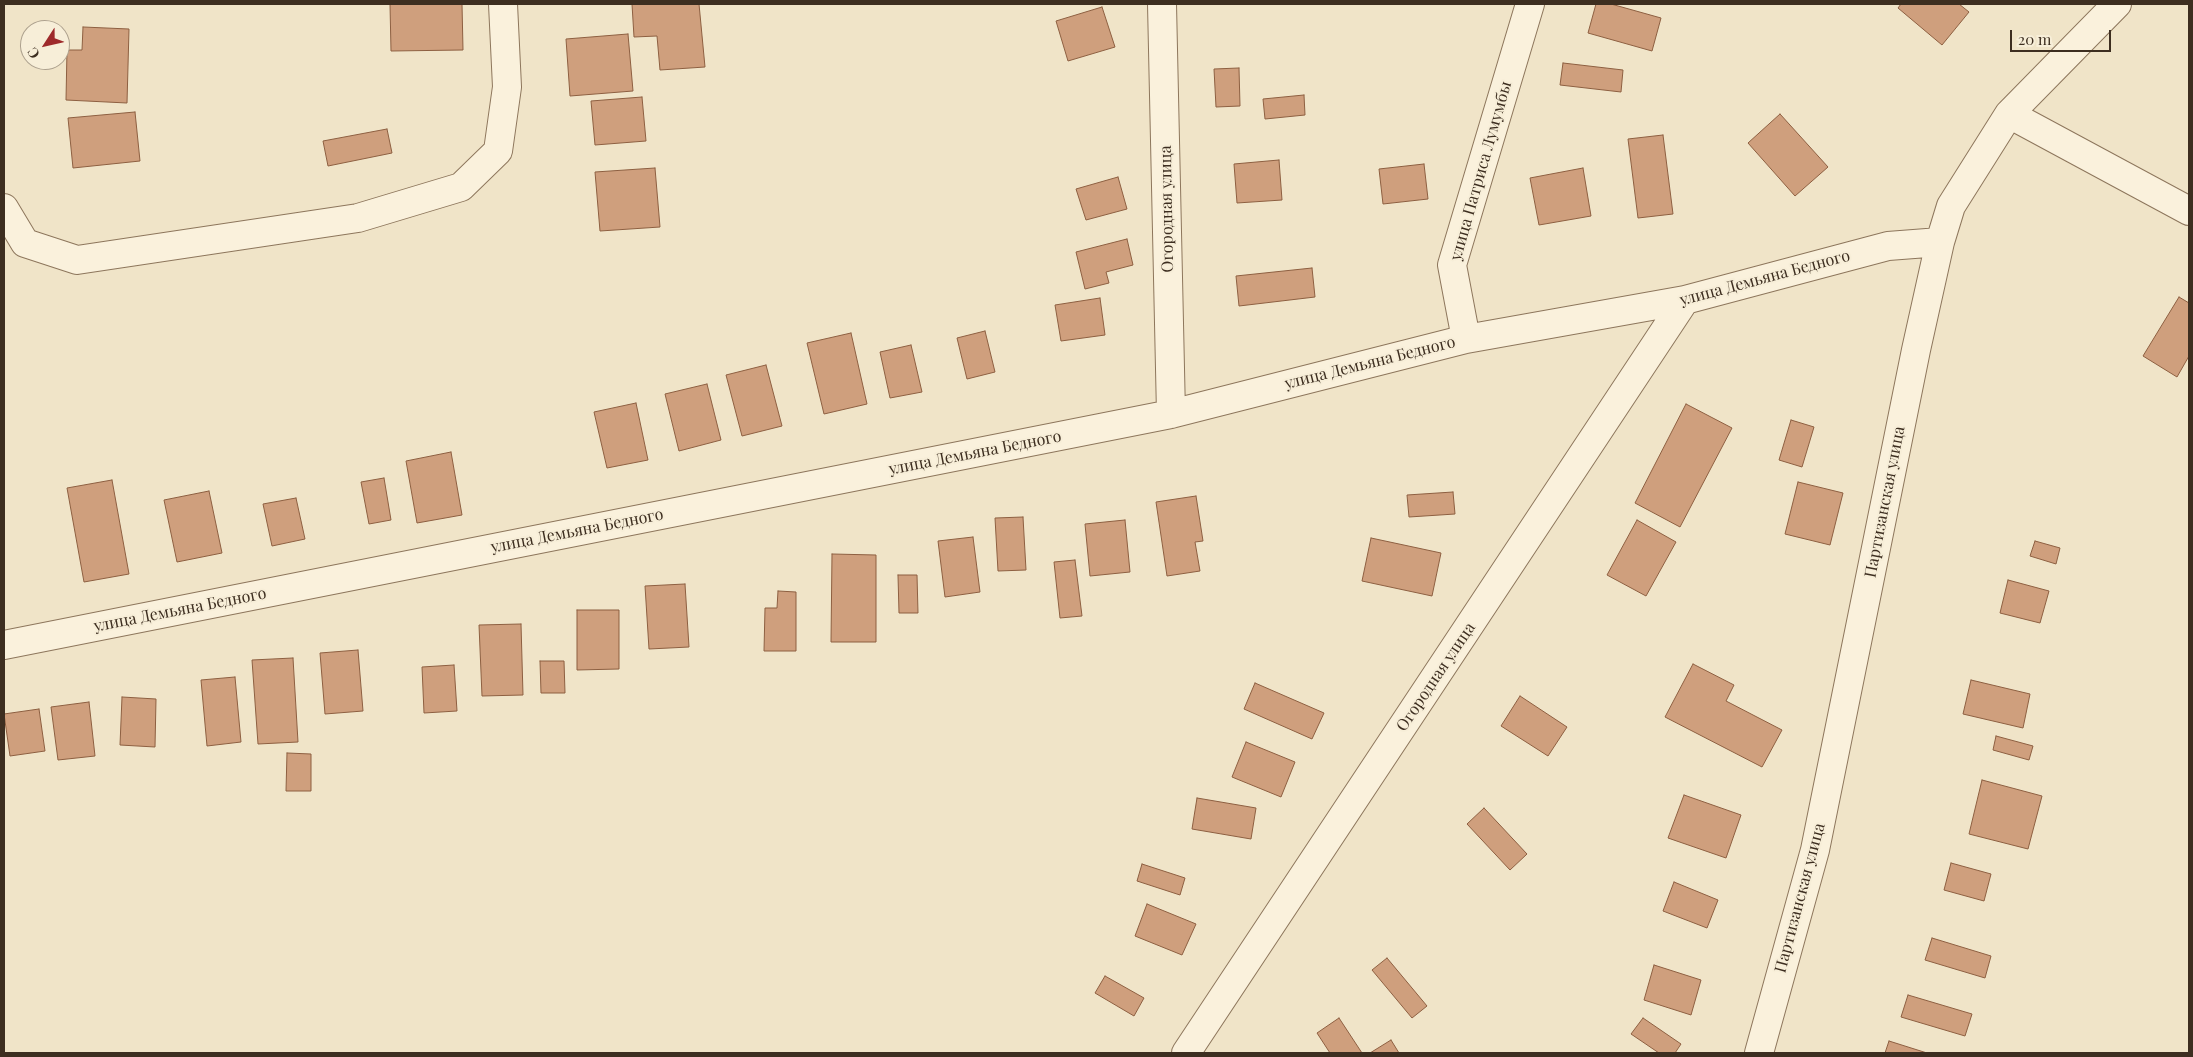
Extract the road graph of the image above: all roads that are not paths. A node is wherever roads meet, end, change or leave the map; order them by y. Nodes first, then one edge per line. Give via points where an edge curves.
1 (504, 4) edge
2 (1162, 4) edge
3 (1530, 4) edge
4 (2117, 4) edge
5 (2009, 114) junction
6 (4, 208) edge
7 (2189, 210) edge
8 (1940, 242) junction
9 (1685, 300) junction
10 (1466, 339) junction
11 (1171, 414) junction
12 (4, 645) edge
13 (1186, 1053) edge
14 (1759, 1053) edge

1 - 6 street via 507,87 498,151 462,187 358,218 77,260 25,243
2 - 11 street, Огородная улица
3 - 10 street, улица Патриса Лумумбы via 1452,265
4 - 5 street, Партизанская улица
5 - 7 street
5 - 8 street, Партизанская улица via 1951,206
8 - 9 street, улица Демьяна Бедного via 1888,246
8 - 14 street, Партизанская улица via 1815,850
9 - 10 street, улица Демьяна Бедного
9 - 13 street, Огородная улица
10 - 11 street, улица Демьяна Бедного
11 - 12 street, улица Демьяна Бедного

